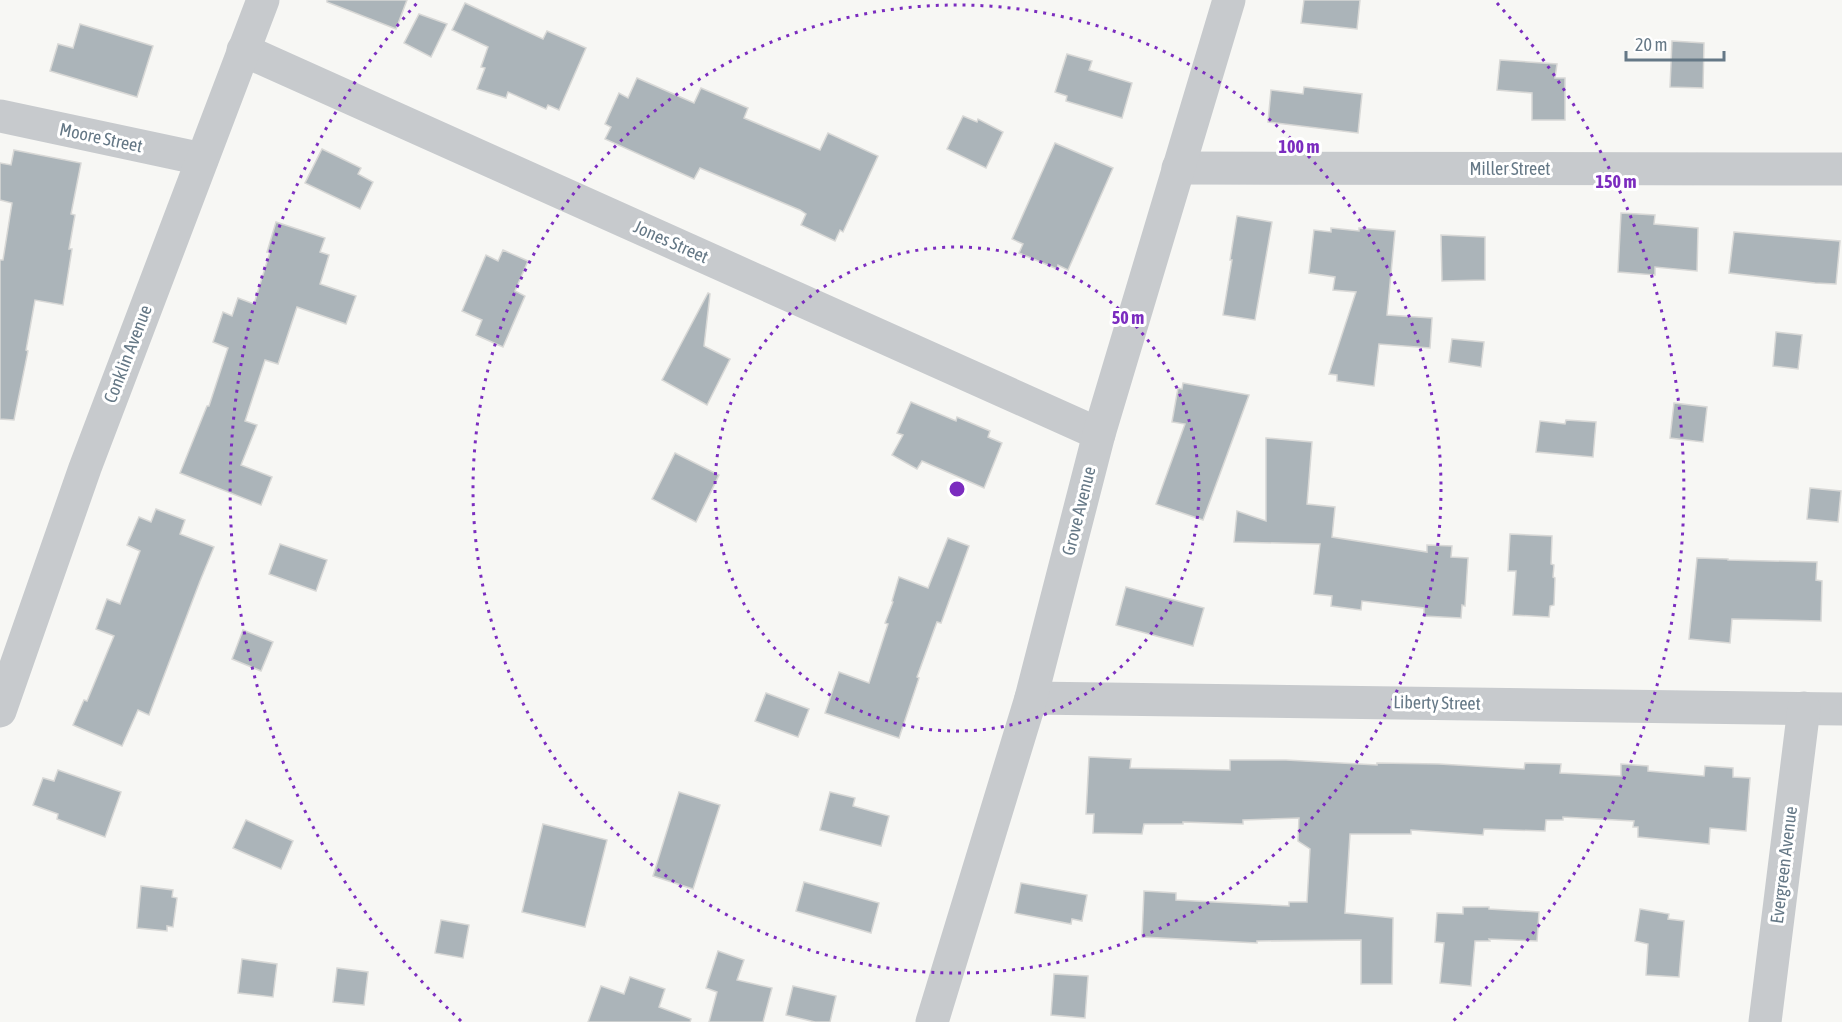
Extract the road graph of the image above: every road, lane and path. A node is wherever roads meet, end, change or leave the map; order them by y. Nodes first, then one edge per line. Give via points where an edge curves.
1 (263, 0) edge
2 (1229, 0) edge
3 (243, 50) junction
4 (0, 117) edge
5 (202, 159) junction
6 (1178, 168) junction
7 (1842, 169) edge
8 (1099, 434) junction
9 (1031, 698) junction
10 (1804, 708) junction
11 (1842, 709) edge
12 (0, 711) edge
13 (932, 1022) edge
14 (1765, 1022) edge

1 - 3 street, Conklin Avenue
2 - 6 street, Grove Avenue
3 - 5 street, Conklin Avenue
3 - 8 street, Jones Street
4 - 5 street, Moore Street
5 - 12 street, Conklin Avenue via 85,468
6 - 7 street, Miller Street
6 - 8 street, Grove Avenue
8 - 9 street, Grove Avenue
9 - 10 street, Liberty Street
9 - 13 street, Grove Avenue
10 - 11 street, Liberty Street
10 - 14 street, Evergreen Avenue

